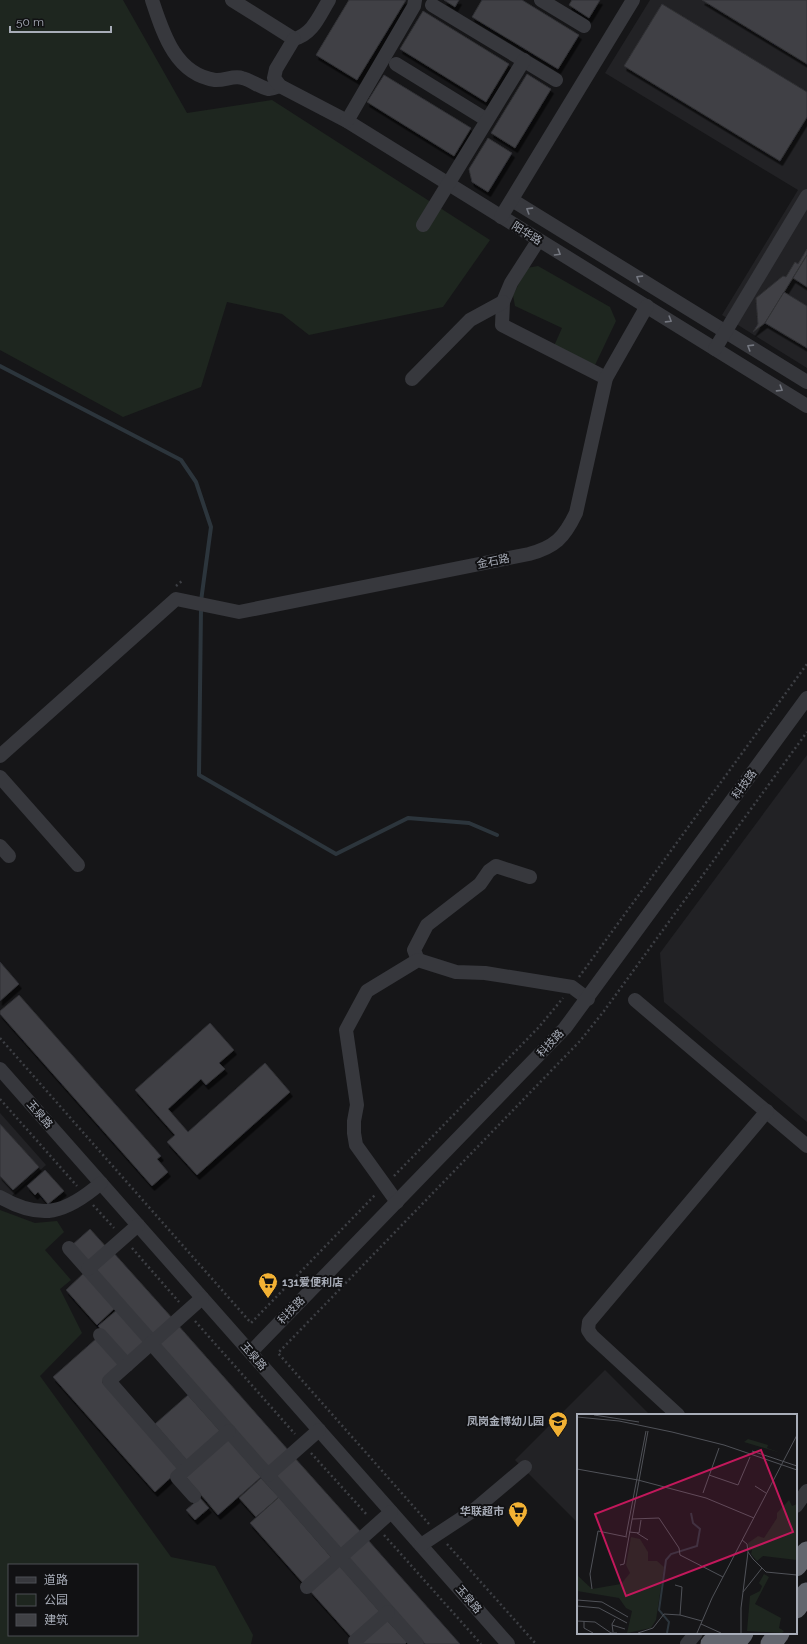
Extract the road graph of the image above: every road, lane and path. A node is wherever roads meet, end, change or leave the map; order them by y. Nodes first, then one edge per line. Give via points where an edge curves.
1 (152, 0) edge
2 (232, 0) edge
3 (328, 0) edge
4 (415, 0) edge
5 (541, 0) edge
6 (633, 0) edge
7 (432, 5) dead end
8 (563, 6) edge
9 (584, 26) dead end
10 (291, 45) junction
11 (524, 60) junction
12 (396, 64) dead end
13 (556, 80) dead end
14 (280, 86) junction
15 (487, 120) junction
16 (347, 121) junction
17 (449, 184) junction
18 (807, 196) edge
19 (512, 200) junction
20 (501, 217) junction
21 (423, 225) dead end
22 (538, 240) junction
23 (503, 302) junction
24 (647, 306) junction
25 (725, 331) junction
26 (715, 349) junction
27 (606, 378) junction
28 (412, 379) dead end
29 (807, 382) edge
30 (807, 406) edge
31 (807, 664) edge
32 (807, 698) edge
33 (0, 756) edge
34 (0, 777) edge
35 (78, 866) dead end
36 (530, 877) dead end
37 (418, 960) junction
38 (572, 987) junction
39 (588, 999) junction
40 (635, 1000) dead end
41 (0, 1038) edge
42 (1, 1073) edge
43 (0, 1099) edge
44 (767, 1111) junction
45 (807, 1146) edge
46 (389, 1181) dead end
47 (101, 1183) junction
48 (378, 1192) dead end
49 (86, 1196) junction
50 (0, 1197) edge
51 (397, 1202) junction
52 (138, 1225) junction
53 (123, 1238) junction
54 (69, 1248) dead end
55 (88, 1269) junction
56 (202, 1298) junction
57 (181, 1304) dead end
58 (192, 1316) dead end
59 (100, 1335) dead end
60 (152, 1343) junction
61 (250, 1352) junction
62 (278, 1353) dead end
63 (127, 1365) junction
64 (677, 1414) edge
65 (319, 1430) junction
66 (229, 1431) junction
67 (303, 1444) junction
68 (525, 1467) dead end
69 (186, 1469) junction
70 (268, 1475) junction
71 (807, 1491) edge
72 (194, 1496) dead end
73 (797, 1505) edge
74 (391, 1512) junction
75 (371, 1520) dead end
76 (382, 1532) dead end
77 (438, 1534) junction
78 (421, 1545) junction
79 (807, 1552) edge
80 (340, 1558) junction
81 (797, 1565) edge
82 (307, 1587) dead end
83 (807, 1593) edge
84 (797, 1607) edge
85 (388, 1612) junction
86 (695, 1634) edge
87 (721, 1634) edge
88 (741, 1634) edge
89 (777, 1634) edge
90 (355, 1641) dead end
91 (506, 1643) edge
92 (417, 1644) edge
93 (481, 1644) edge
94 (536, 1644) edge
95 (687, 1644) edge
96 (711, 1644) edge
97 (734, 1644) edge
98 (771, 1644) edge

1 - 14 street via 164,36 180,62 192,71 216,80 242,77 268,89
2 - 10 street
3 - 10 street via 309,32
4 - 16 street via 414,6
5 - 8 street
6 - 19 street
7 - 11 street
8 - 9 street
10 - 14 street via 276,69 274,78
11 - 13 street
11 - 15 street
12 - 15 street
14 - 16 street, 阳华路
15 - 17 street
16 - 17 street, 阳华路
17 - 20 street, 阳华路
17 - 21 street
18 - 25 street
19 - 20 street
25 -> 19 street, 阳华路
20 - 22 street, 阳华路
22 - 23 street via 511,283
22 -> 24 street, 阳华路
23 - 27 street via 502,325
23 - 28 street via 470,320
24 -> 26 street, 阳华路
24 - 27 street, 金石路
25 - 26 street
29 -> 25 street, 阳华路
26 -> 30 street, 阳华路
27 - 33 street, 金石路 via 576,513 558,542 544,550 239,612 176,599
31 - 38 path
32 - 39 street, 科技路
34 - 35 street
36 - 37 street via 496,866 489,871 480,884 427,925 414,950
37 - 38 street via 456,972 485,973
37 - 51 street via 367,991 346,1030 357,1106 354,1121 356,1145
38 - 39 street
38 - 46 path via 535,1031
39 - 51 street, 科技路 via 541,1054
40 - 44 street
41 - 48 path via 251,1323
42 - 47 street, 玉泉路
43 - 49 path
44 - 45 street
44 - 64 street via 589,1322 588,1330 592,1336
47 - 49 street
47 - 52 street, 玉泉路
49 - 50 street via 67,1206 40,1212 18,1207
49 - 53 path
51 - 61 street, 科技路
52 - 53 street
52 - 56 street, 玉泉路
53 - 55 street
53 - 57 path
54 - 55 street
55 - 60 street
56 - 60 street
56 - 61 street, 玉泉路
58 - 67 path
59 - 63 street
60 - 63 street
60 - 66 street
61 - 65 street, 玉泉路
62 - 77 path
63 - 69 street via 109,1381
65 - 67 street
65 - 74 street, 玉泉路
66 - 69 street
66 - 70 street
67 - 70 street
67 - 75 path
68 - 77 street via 474,1510
69 - 72 street via 177,1477
70 - 80 street
71 - 73 street
74 - 78 street, 玉泉路
74 - 80 street
76 - 93 path
77 - 78 street
77 - 94 path
78 - 91 street, 玉泉路
79 - 81 highway
80 - 82 street
80 - 85 street
83 - 84 highway
85 - 90 street
85 - 92 street
86 - 95 street
87 - 96 highway
88 - 97 highway
89 - 98 highway

